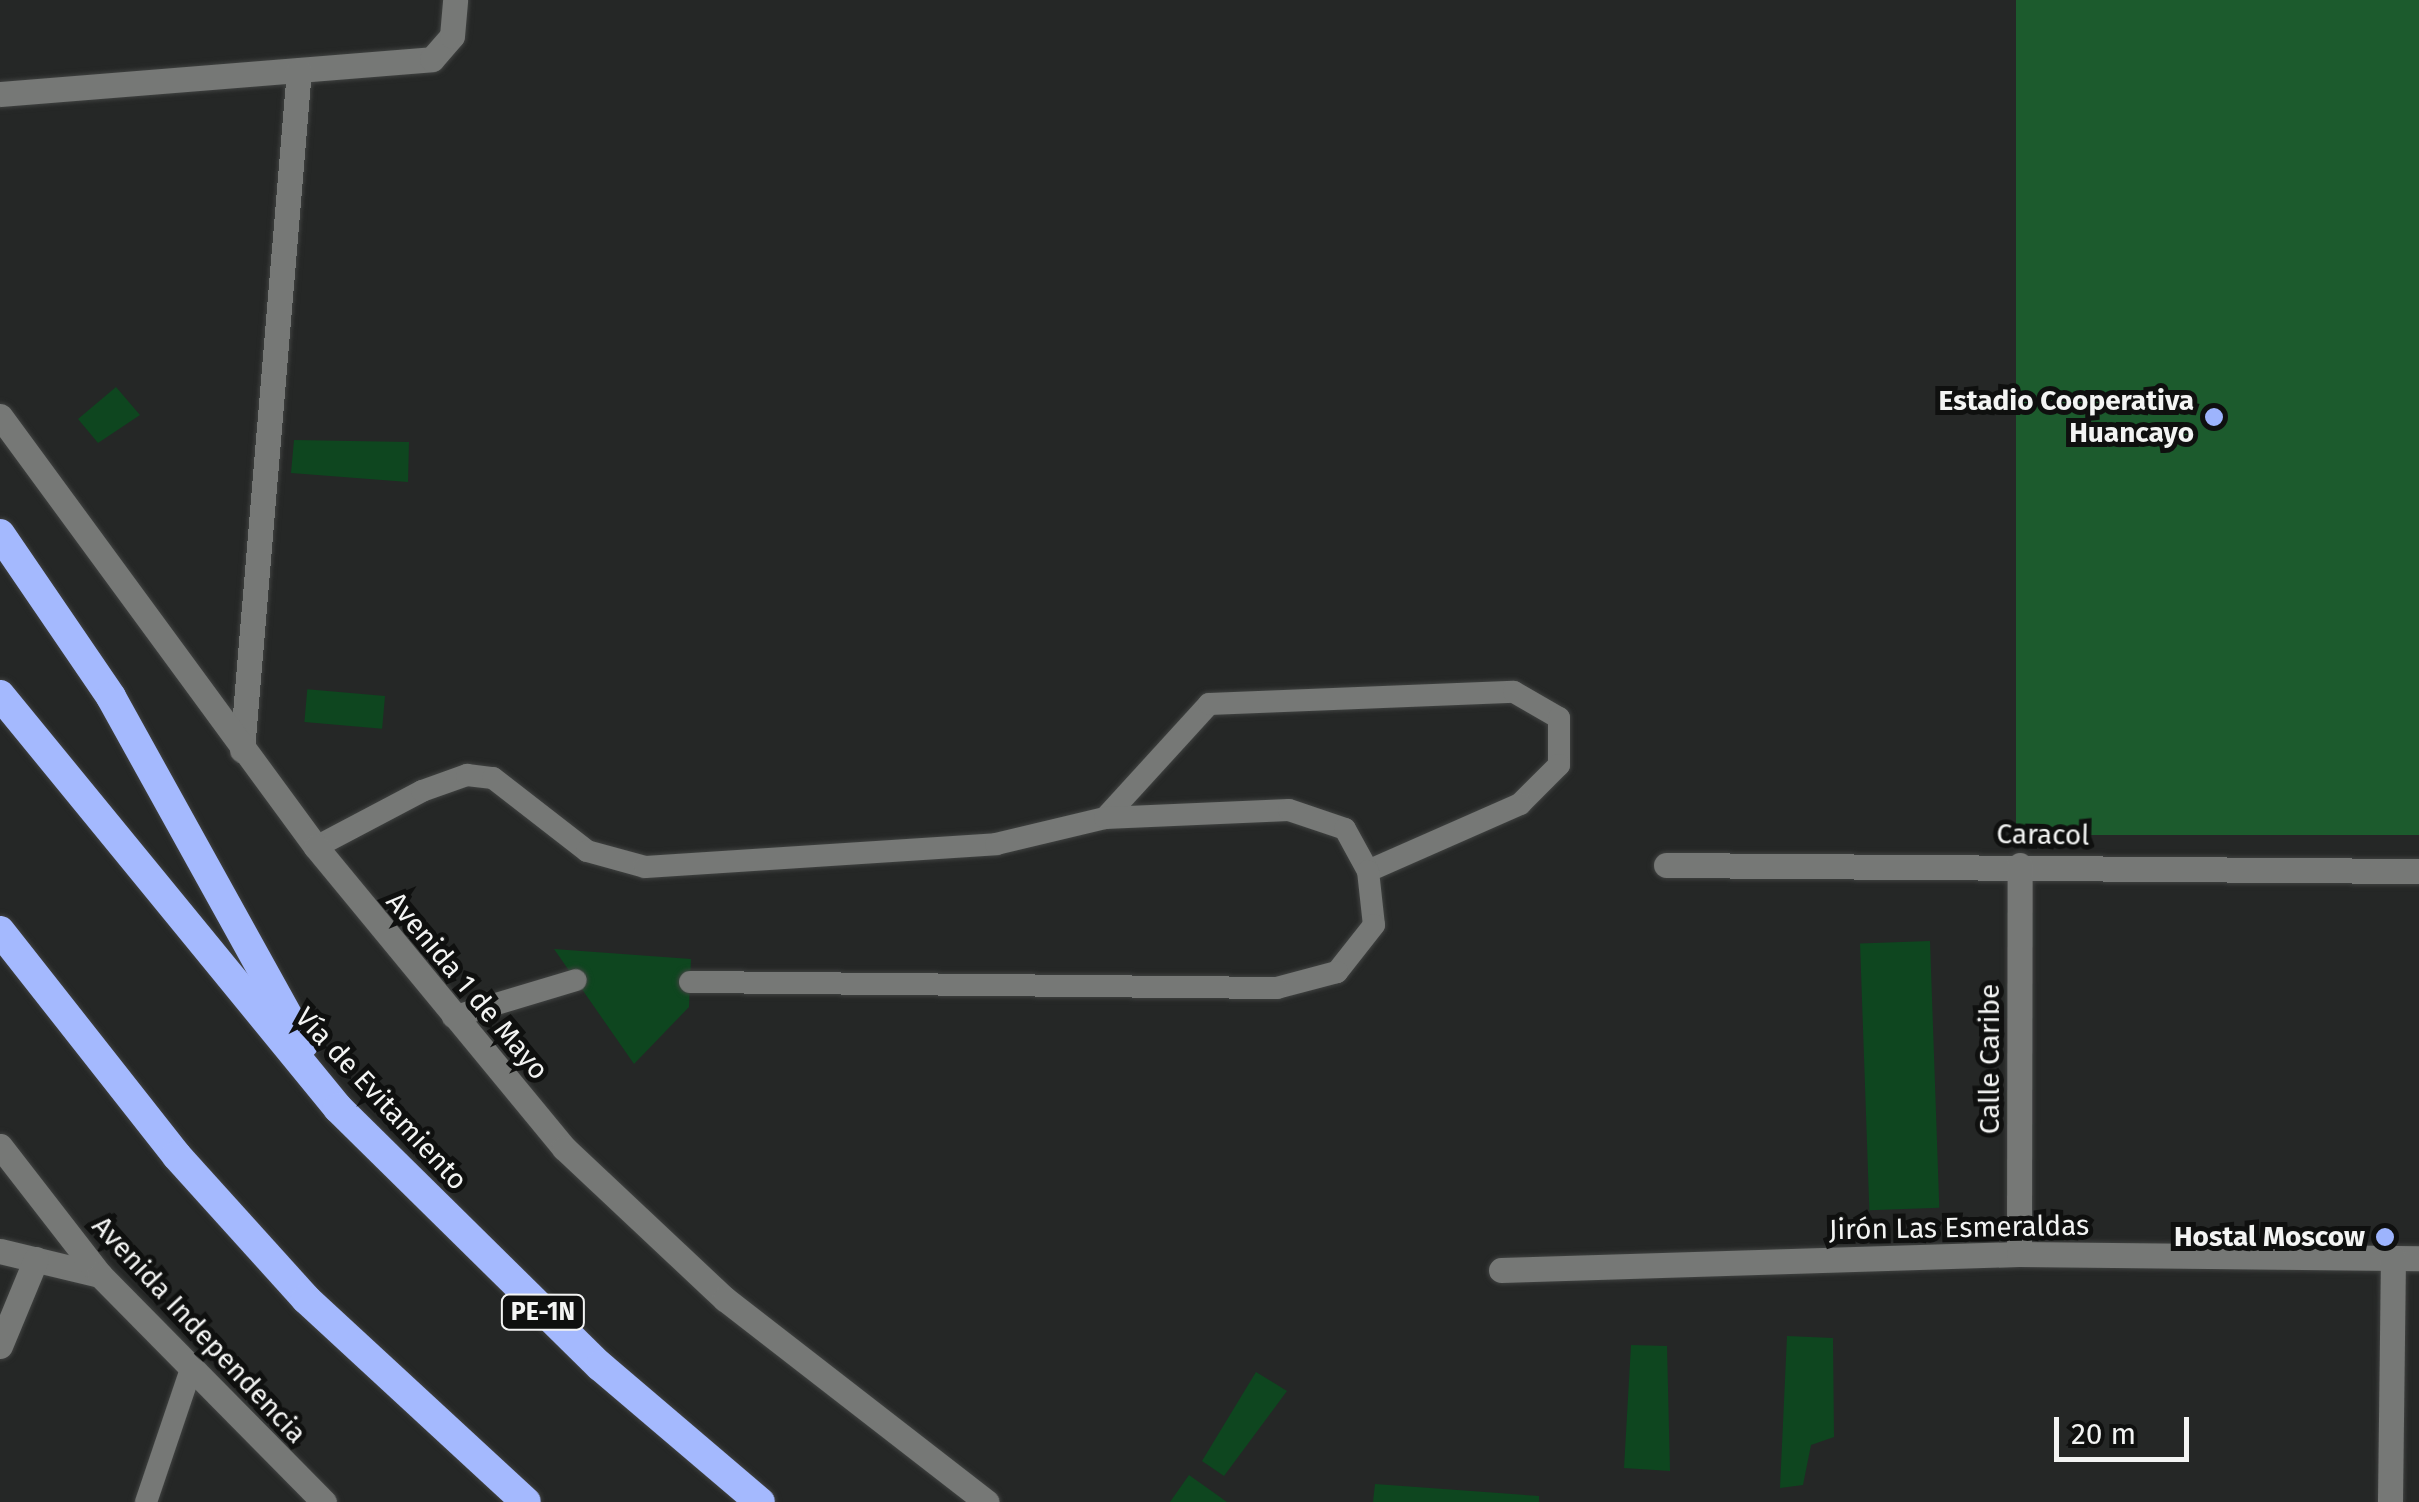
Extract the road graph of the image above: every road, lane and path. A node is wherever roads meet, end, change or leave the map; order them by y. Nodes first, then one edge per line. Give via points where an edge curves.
1 (455, 0) edge
2 (299, 70) junction
3 (0, 94) edge
4 (0, 416) edge
5 (0, 534) edge
6 (0, 695) edge
7 (242, 750) junction
8 (1105, 818) junction
9 (316, 847) junction
10 (2020, 864) junction
11 (1666, 865) dead end
12 (1368, 870) junction
13 (2419, 871) edge
14 (0, 931) edge
15 (576, 980) dead end
16 (690, 982) dead end
17 (453, 1018) junction
18 (338, 1108) junction
19 (0, 1146) edge
20 (0, 1250) edge
21 (2019, 1254) junction
22 (2406, 1258) edge
23 (36, 1260) junction
24 (1501, 1270) dead end
25 (100, 1274) junction
26 (0, 1346) edge
27 (191, 1369) junction
28 (146, 1502) edge
29 (324, 1502) edge
30 (526, 1502) edge
31 (760, 1502) edge
32 (986, 1502) edge
33 (2390, 1502) edge

1 - 2 street via 452,36 432,59
2 - 3 street
2 - 7 street
4 - 7 street, Avenida 1 de Mayo
5 - 18 highway via 111,696
6 - 18 highway, Vía de Evitamiento / PE-1N
7 - 9 street, Avenida 1 de Mayo
8 - 9 lane via 996,844 645,867 587,851 492,778 466,775
8 - 12 lane via 1289,810 1345,829
8 - 12 lane via 1209,704 1514,692 1559,718 1559,766 1520,804
9 - 17 street, Avenida 1 de Mayo
10 - 11 street, Caracol
10 - 13 street, Caracol
10 - 21 street, Calle Caribe
12 - 16 lane via 1374,926 1337,972 1277,988
14 - 30 highway via 177,1156 306,1299
15 - 17 lane
17 - 32 street, Avenida 1 de Mayo via 564,1148 725,1299
18 - 31 highway, Vía de Evitamiento / PE-1N via 600,1366
19 - 25 street, Avenida Independencia
20 - 23 street
21 - 22 street, Jirón Las Esmeraldas
21 - 24 street, Jirón Las Esmeraldas
22 - 33 street
23 - 25 street
23 - 26 street
25 - 27 street, Avenida Independencia
27 - 28 lane
27 - 29 street, Avenida Independencia

